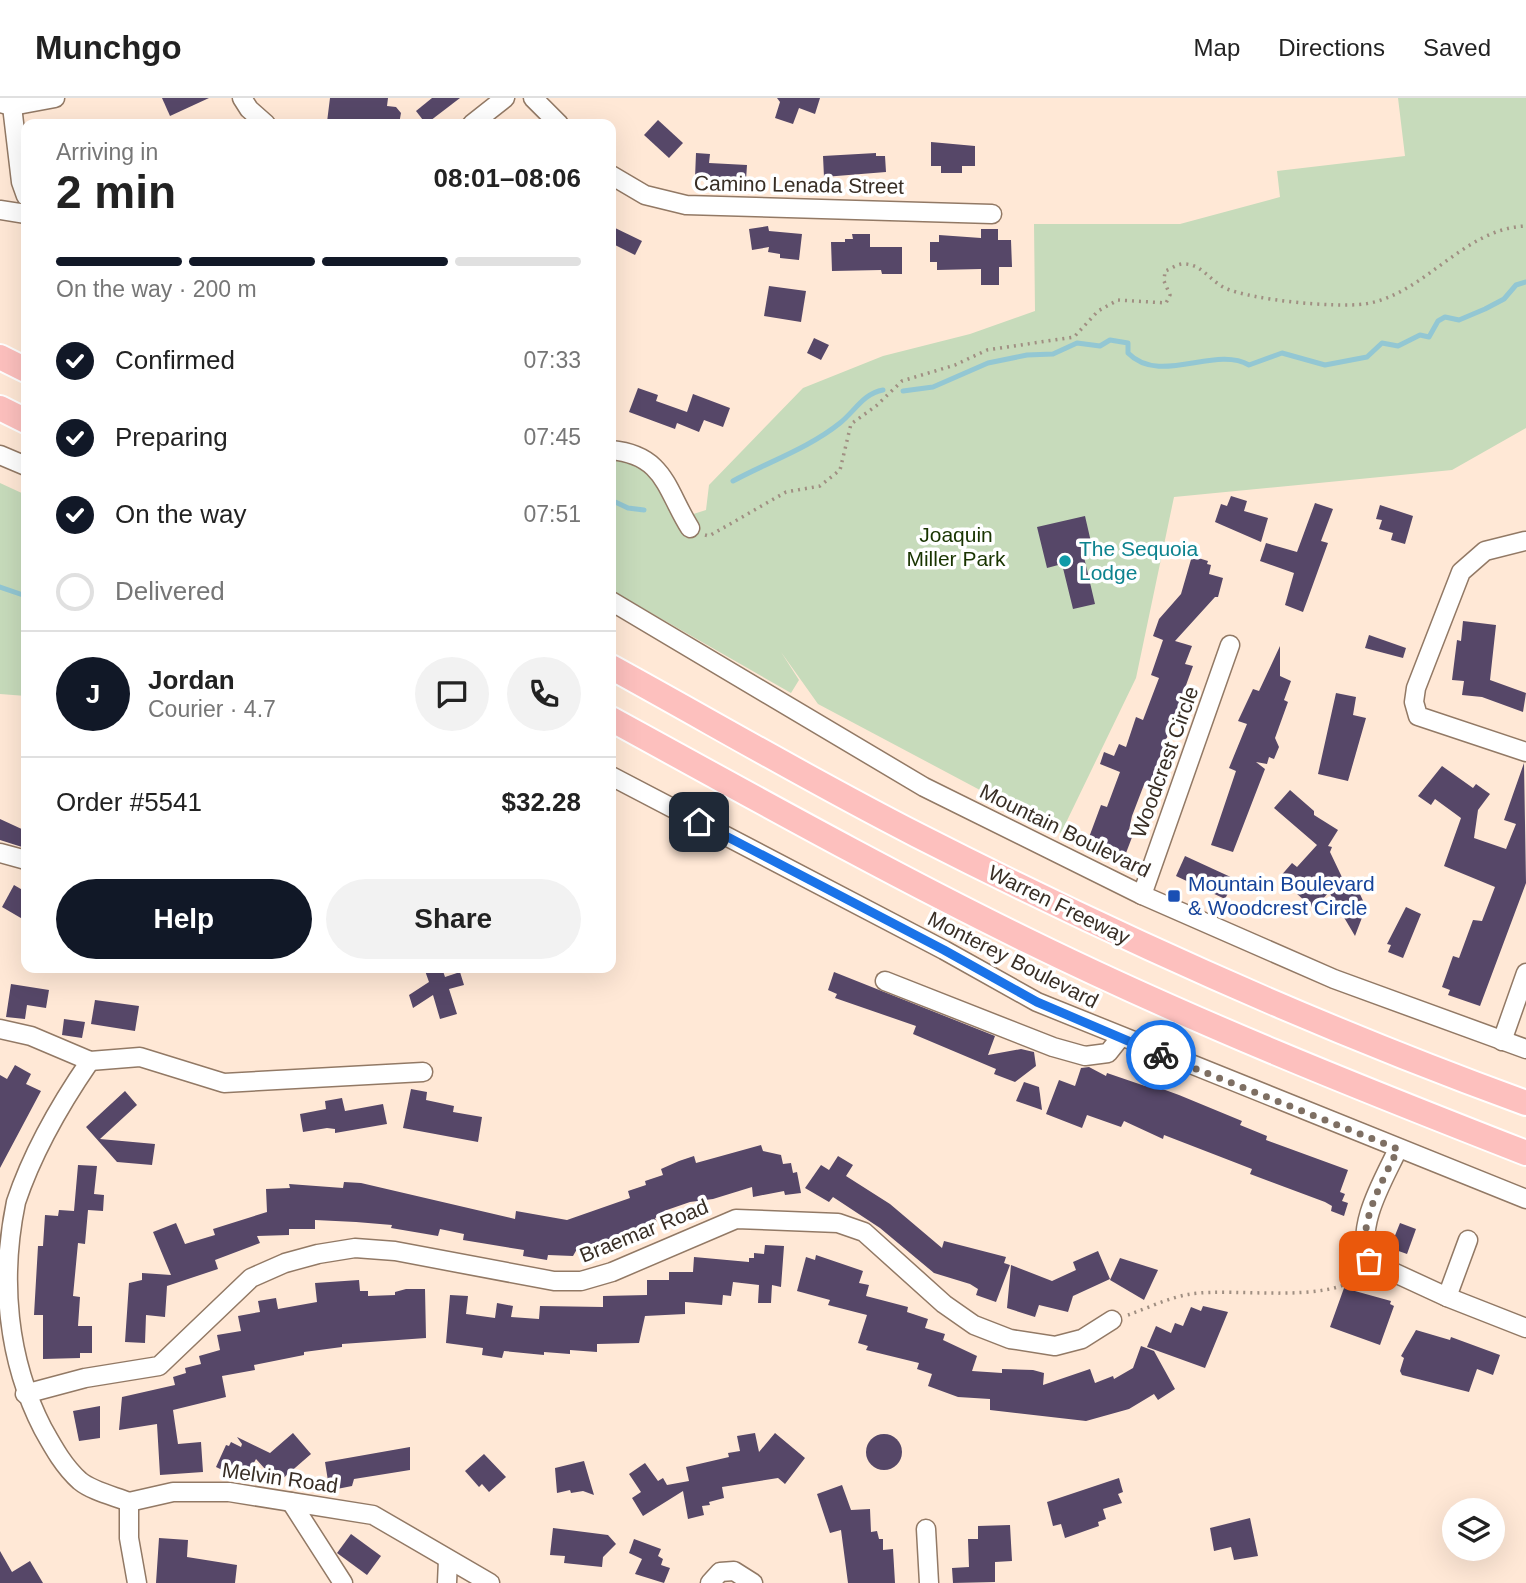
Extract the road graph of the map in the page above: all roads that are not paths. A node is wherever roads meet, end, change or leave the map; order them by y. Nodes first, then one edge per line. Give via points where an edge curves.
1 (55, 98) edge
2 (242, 98) edge
3 (505, 98) edge
4 (533, 98) edge
5 (6, 104) edge
6 (260, 119) edge
7 (478, 119) edge
8 (554, 119) edge
9 (616, 178) edge
10 (21, 182) edge
11 (0, 210) edge
12 (21, 213) edge
13 (992, 214) dead end
14 (0, 357) edge
15 (21, 368) edge
16 (0, 411) edge
17 (21, 421) edge
18 (616, 451) edge
19 (0, 455) edge
20 (21, 464) edge
21 (691, 528) road end
22 (1525, 541) edge
23 (616, 604) edge
24 (1230, 645) dead end
25 (616, 670) edge
26 (616, 722) edge
27 (1526, 751) edge
28 (616, 779) edge
29 (0, 853) edge
30 (21, 859) edge
31 (1142, 895) junction
32 (1526, 973) edge
33 (885, 981) dead end
34 (0, 1030) edge
35 (1120, 1038) junction
36 (1503, 1041) junction
37 (1526, 1049) edge
38 (90, 1061) junction
39 (423, 1072) dead end
40 (1526, 1103) edge
41 (1398, 1149) junction
42 (1526, 1153) edge
43 (1526, 1199) edge
44 (1468, 1240) dead end
45 (1447, 1297) junction
46 (1112, 1320) road end
47 (1526, 1328) edge
48 (25, 1394) junction
49 (129, 1502) junction
50 (290, 1502) junction
51 (926, 1529) dead end
52 (448, 1560) junction
53 (137, 1583) edge
54 (343, 1583) edge
55 (447, 1583) edge
56 (490, 1583) edge
57 (710, 1583) edge
58 (753, 1583) edge
59 (929, 1583) edge

1 - 5 street
2 - 6 street
3 - 7 street
4 - 8 street
5 - 10 street
9 - 13 street, Camino Lenada Street via 645,195 686,205
11 - 12 street
14 - 15 highway
16 - 17 highway
18 - 21 street via 652,462 672,488
19 - 20 street
22 - 27 street via 1485,551 1461,572 1452,586 1414,702 1418,716
23 - 31 street, Mountain Boulevard via 924,787
24 - 31 street, Woodcrest Circle
25 - 40 highway, Warren Freeway via 914,833 1059,906 1313,1021
26 - 42 highway via 893,874 1026,941 1293,1062
28 - 35 street, Monterey Boulevard via 1037,1002
29 - 30 street
31 - 36 street, Mountain Boulevard via 1334,979
32 - 36 street
33 - 35 street via 1085,1056 1108,1053
34 - 38 street via 31,1036
35 - 41 street, Monterey Boulevard
36 - 37 street, Mountain Boulevard
38 - 39 street via 140,1056 225,1083
38 - 48 street via 36,1151 8,1235 9,1342
41 - 43 street, Monterey Boulevard
41 - 45 street via 1366,1227 1365,1251 1374,1265
44 - 45 street
45 - 47 street
46 - 48 street, Braemar Road via 1082,1339 1055,1346 1010,1339 974,1325 944,1304 864,1232 838,1223 736,1219 581,1281 554,1281 395,1251 355,1248 318,1254 251,1278 159,1366
48 - 49 street via 55,1451 81,1481
49 - 50 street, Melvin Road via 195,1490
49 - 53 street via 129,1538
50 - 52 street, Melvin Road via 373,1515
50 - 54 street
51 - 59 street
52 - 55 street
52 - 56 street, Melvin Road
57 - 58 street via 720,1572 734,1571

